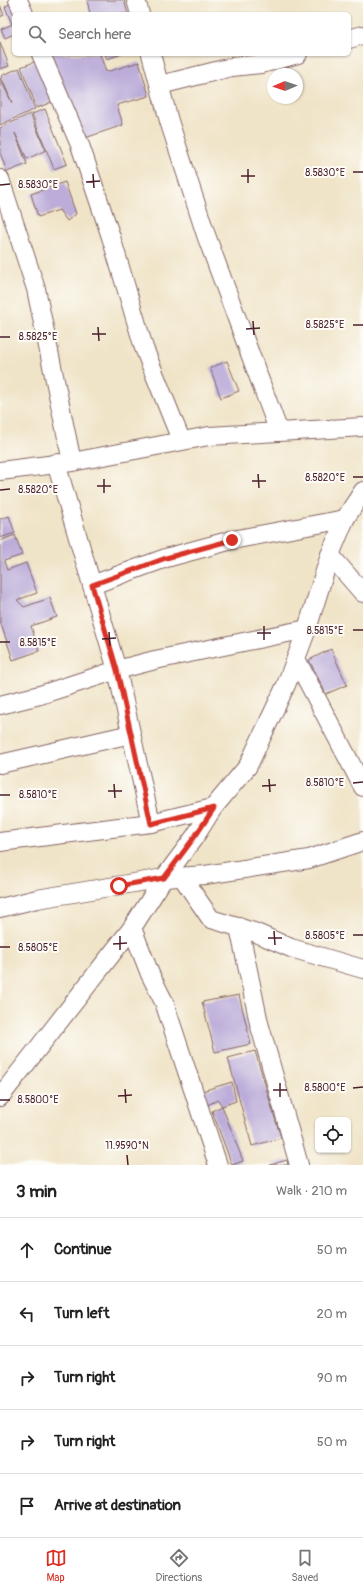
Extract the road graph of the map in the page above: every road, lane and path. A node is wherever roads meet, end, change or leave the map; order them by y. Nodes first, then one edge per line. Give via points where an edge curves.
1 (18, 0) edge
2 (136, 0) edge
3 (23, 12) edge
4 (139, 12) edge
5 (363, 35) edge
6 (351, 38) edge
7 (42, 56) edge
8 (152, 56) edge
9 (291, 56) edge
10 (160, 85) junction
11 (0, 179) edge
12 (363, 427) edge
13 (279, 432) junction
14 (181, 440) junction
15 (64, 463) junction
16 (0, 471) edge
17 (363, 491) edge
18 (345, 519) junction
19 (330, 555) junction
20 (92, 585) junction
21 (363, 593) edge
22 (307, 629) junction
23 (296, 659) junction
24 (117, 670) junction
25 (0, 705) edge
26 (131, 734) junction
27 (0, 764) edge
28 (363, 787) edge
29 (214, 808) junction
30 (151, 824) junction
31 (363, 841) edge
32 (0, 842) edge
33 (182, 877) junction
34 (164, 878) junction
35 (0, 908) edge
36 (239, 927) junction
37 (132, 928) junction
38 (363, 969) edge
39 (0, 1097) edge
40 (218, 1165) edge
41 (299, 1165) edge

1 - 3 street
2 - 4 street
5 - 6 street
7 - 14 street via 80,145 144,348
8 - 10 street
9 - 10 street
10 - 13 street via 206,235
11 - 15 street via 36,289
12 - 13 street
13 - 14 street
14 - 15 street
15 - 16 street
15 - 20 street
17 - 18 street
18 - 19 street
18 - 20 street via 232,540 166,558
19 - 21 street
19 - 22 street
20 - 24 street
22 - 23 street
22 - 24 street
23 - 28 street
23 - 29 street via 248,766
24 - 25 street
24 - 26 street
26 - 27 street
26 - 30 street
29 - 30 street
29 - 34 street
30 - 32 street
31 - 33 street via 309,859
33 - 34 street
33 - 36 street via 212,919
34 - 35 street
34 - 37 street
36 - 38 street via 291,948
36 - 41 street via 259,1023
37 - 39 street
37 - 40 street via 164,1002

